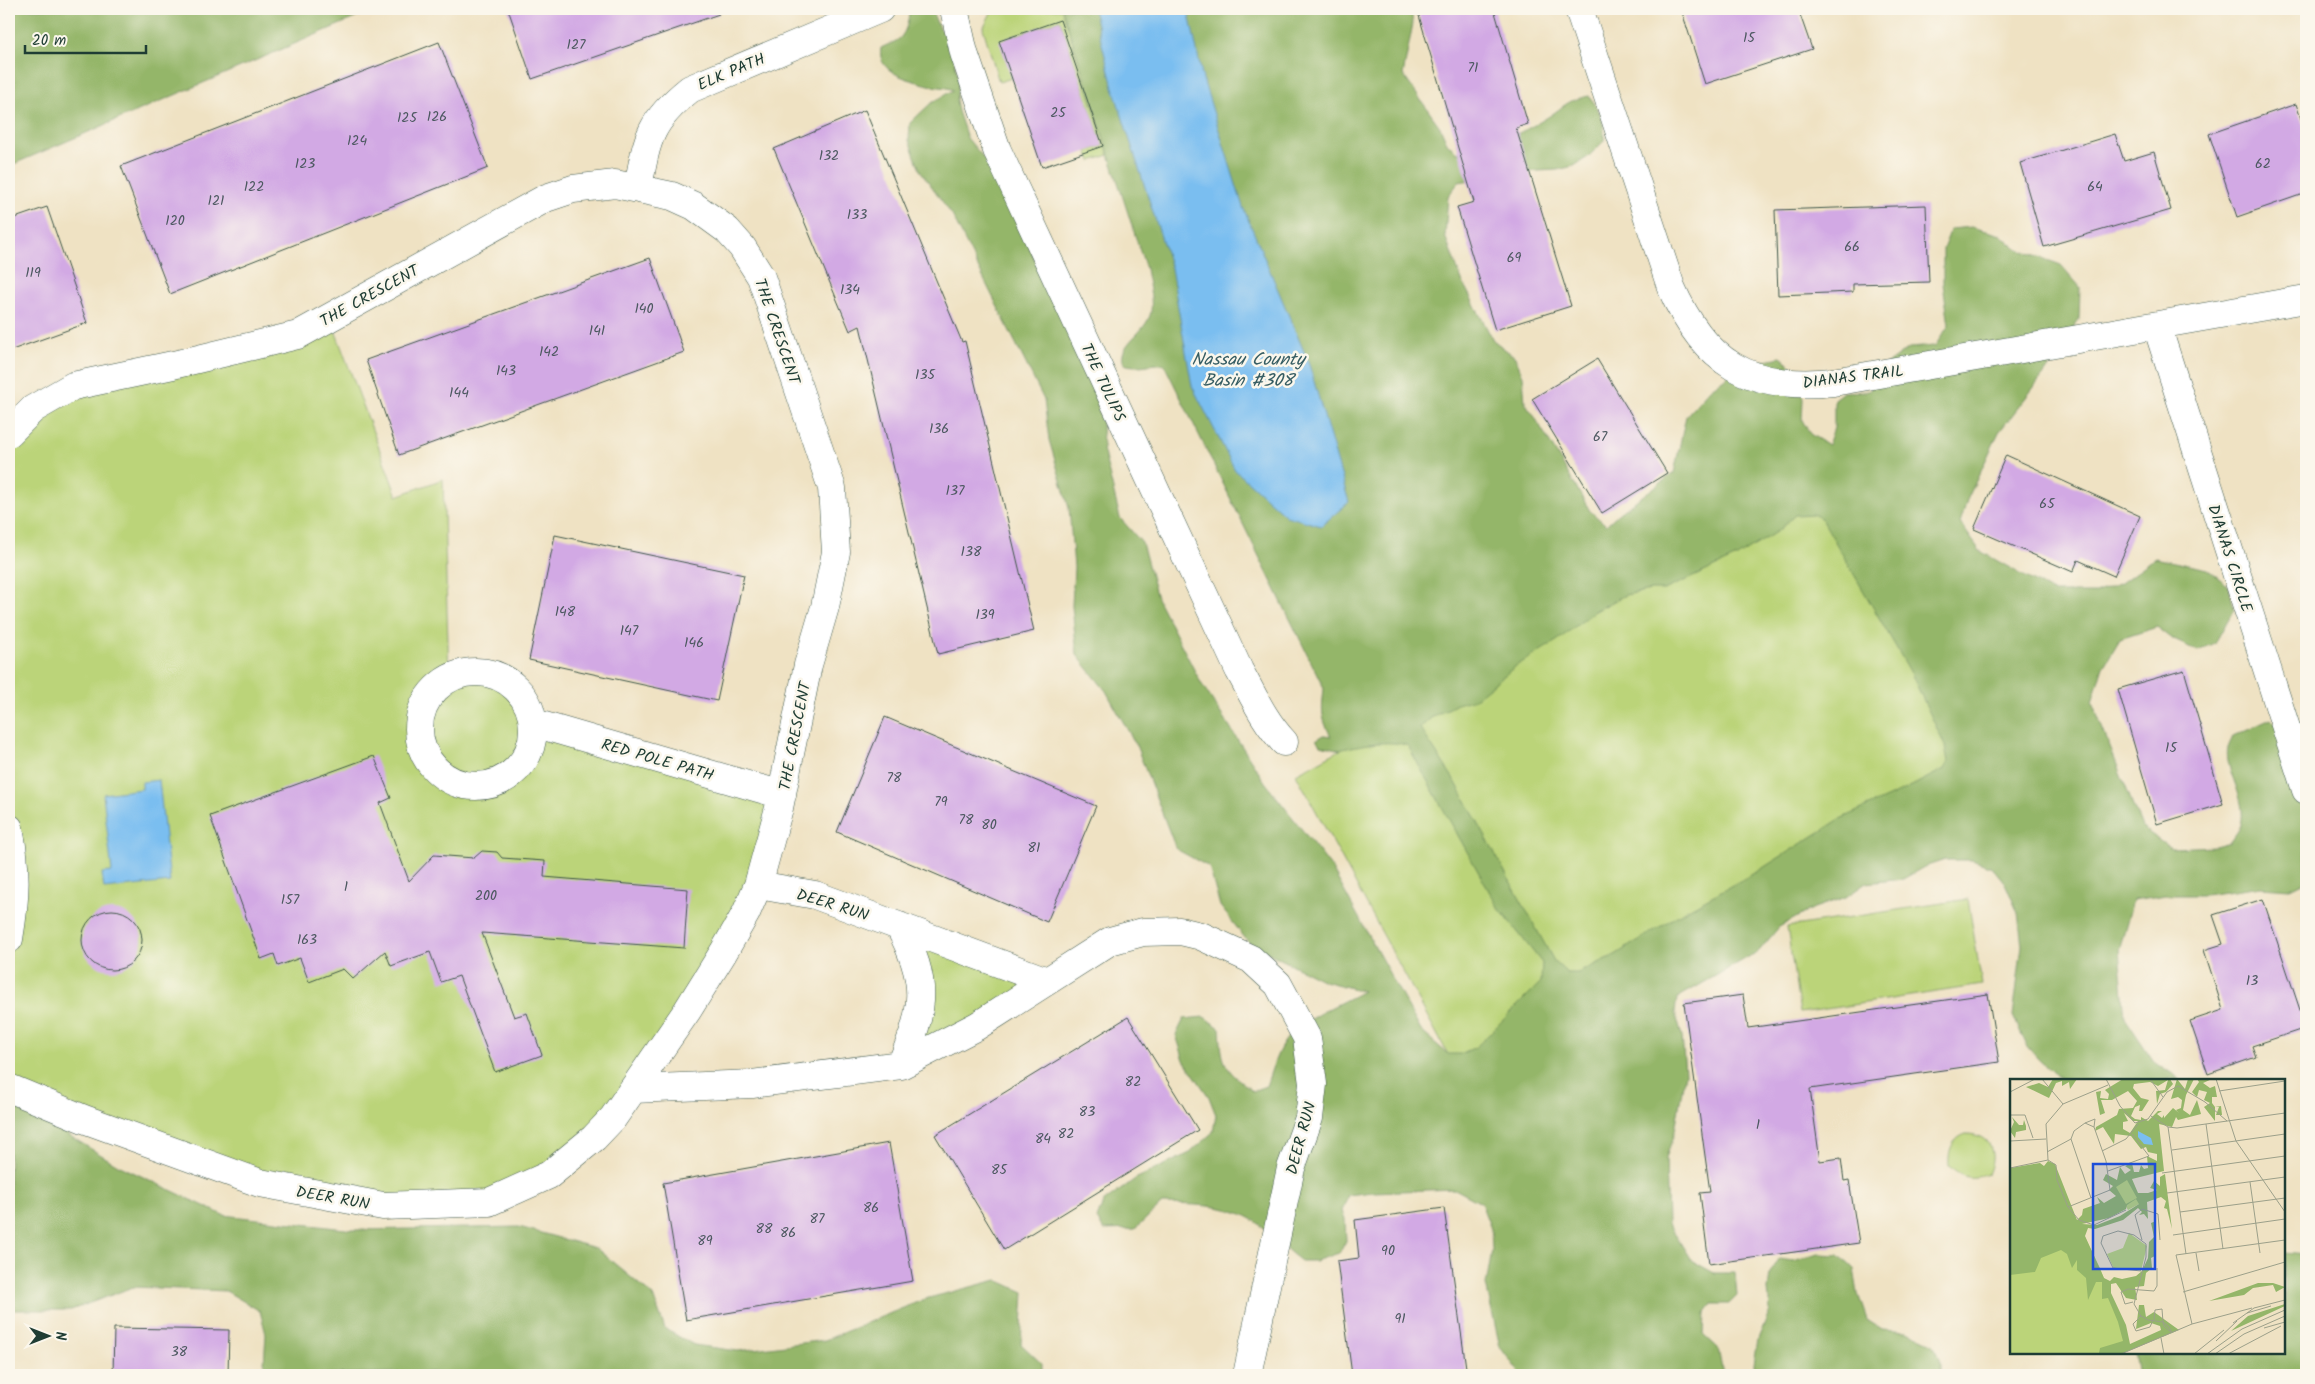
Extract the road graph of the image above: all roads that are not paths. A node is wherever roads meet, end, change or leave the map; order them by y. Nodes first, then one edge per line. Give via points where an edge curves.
1 (880, 9) edge
2 (954, 9) edge
3 (1579, 9) edge
4 (638, 188) junction
5 (2306, 299) edge
6 (2157, 326) junction
7 (9, 433) edge
8 (534, 723) junction
9 (1284, 742) dead end
10 (2306, 790) edge
11 (782, 795) junction
12 (9, 828) edge
13 (758, 885) junction
14 (899, 926) junction
15 (9, 939) edge
16 (1047, 981) junction
17 (901, 1065) junction
18 (9, 1088) edge
19 (633, 1089) junction
20 (1247, 1375) edge

1 - 4 street, ELK PATH via 690,89 658,119 646,141
2 - 9 street, THE TULIPS via 966,62 997,150 1239,670 1272,729
3 - 6 street, DIANAS TRAIL via 1671,288 1688,323 1701,339 1724,362 1741,373 1809,385
4 - 7 street, THE CRESCENT via 615,184 574,189 546,198 298,335 73,386 33,409
4 - 11 street, THE CRESCENT via 672,196 694,206 727,230 742,247 761,277 832,488 836,552 825,607 808,665
5 - 6 street, DIANAS TRAIL
6 - 10 street, DIANAS CIRCLE
8 - 8 street via 529,705 519,689 504,677 486,671 468,671 449,677 432,692 422,712 420,734 426,755 440,773 460,784 482,786 503,780 521,765 532,745
8 - 11 street, RED POLE PATH
11 - 13 street, THE CRESCENT
12 - 15 street via 15,859 15,900
13 - 14 street, DEER RUN via 814,895
13 - 19 street, DEER RUN via 746,913 687,1012
14 - 16 street, DEER RUN
14 - 17 street via 915,960 920,1005 916,1027
16 - 17 street, DEER RUN via 976,1026
16 - 20 street, DEER RUN via 1110,941 1143,932 1180,931 1201,936 1251,959 1278,984 1307,1038 1313,1084 1309,1118 1291,1168
17 - 19 street, DEER RUN via 752,1084
18 - 19 street, DEER RUN via 260,1183 383,1206 489,1202 548,1175 594,1138

